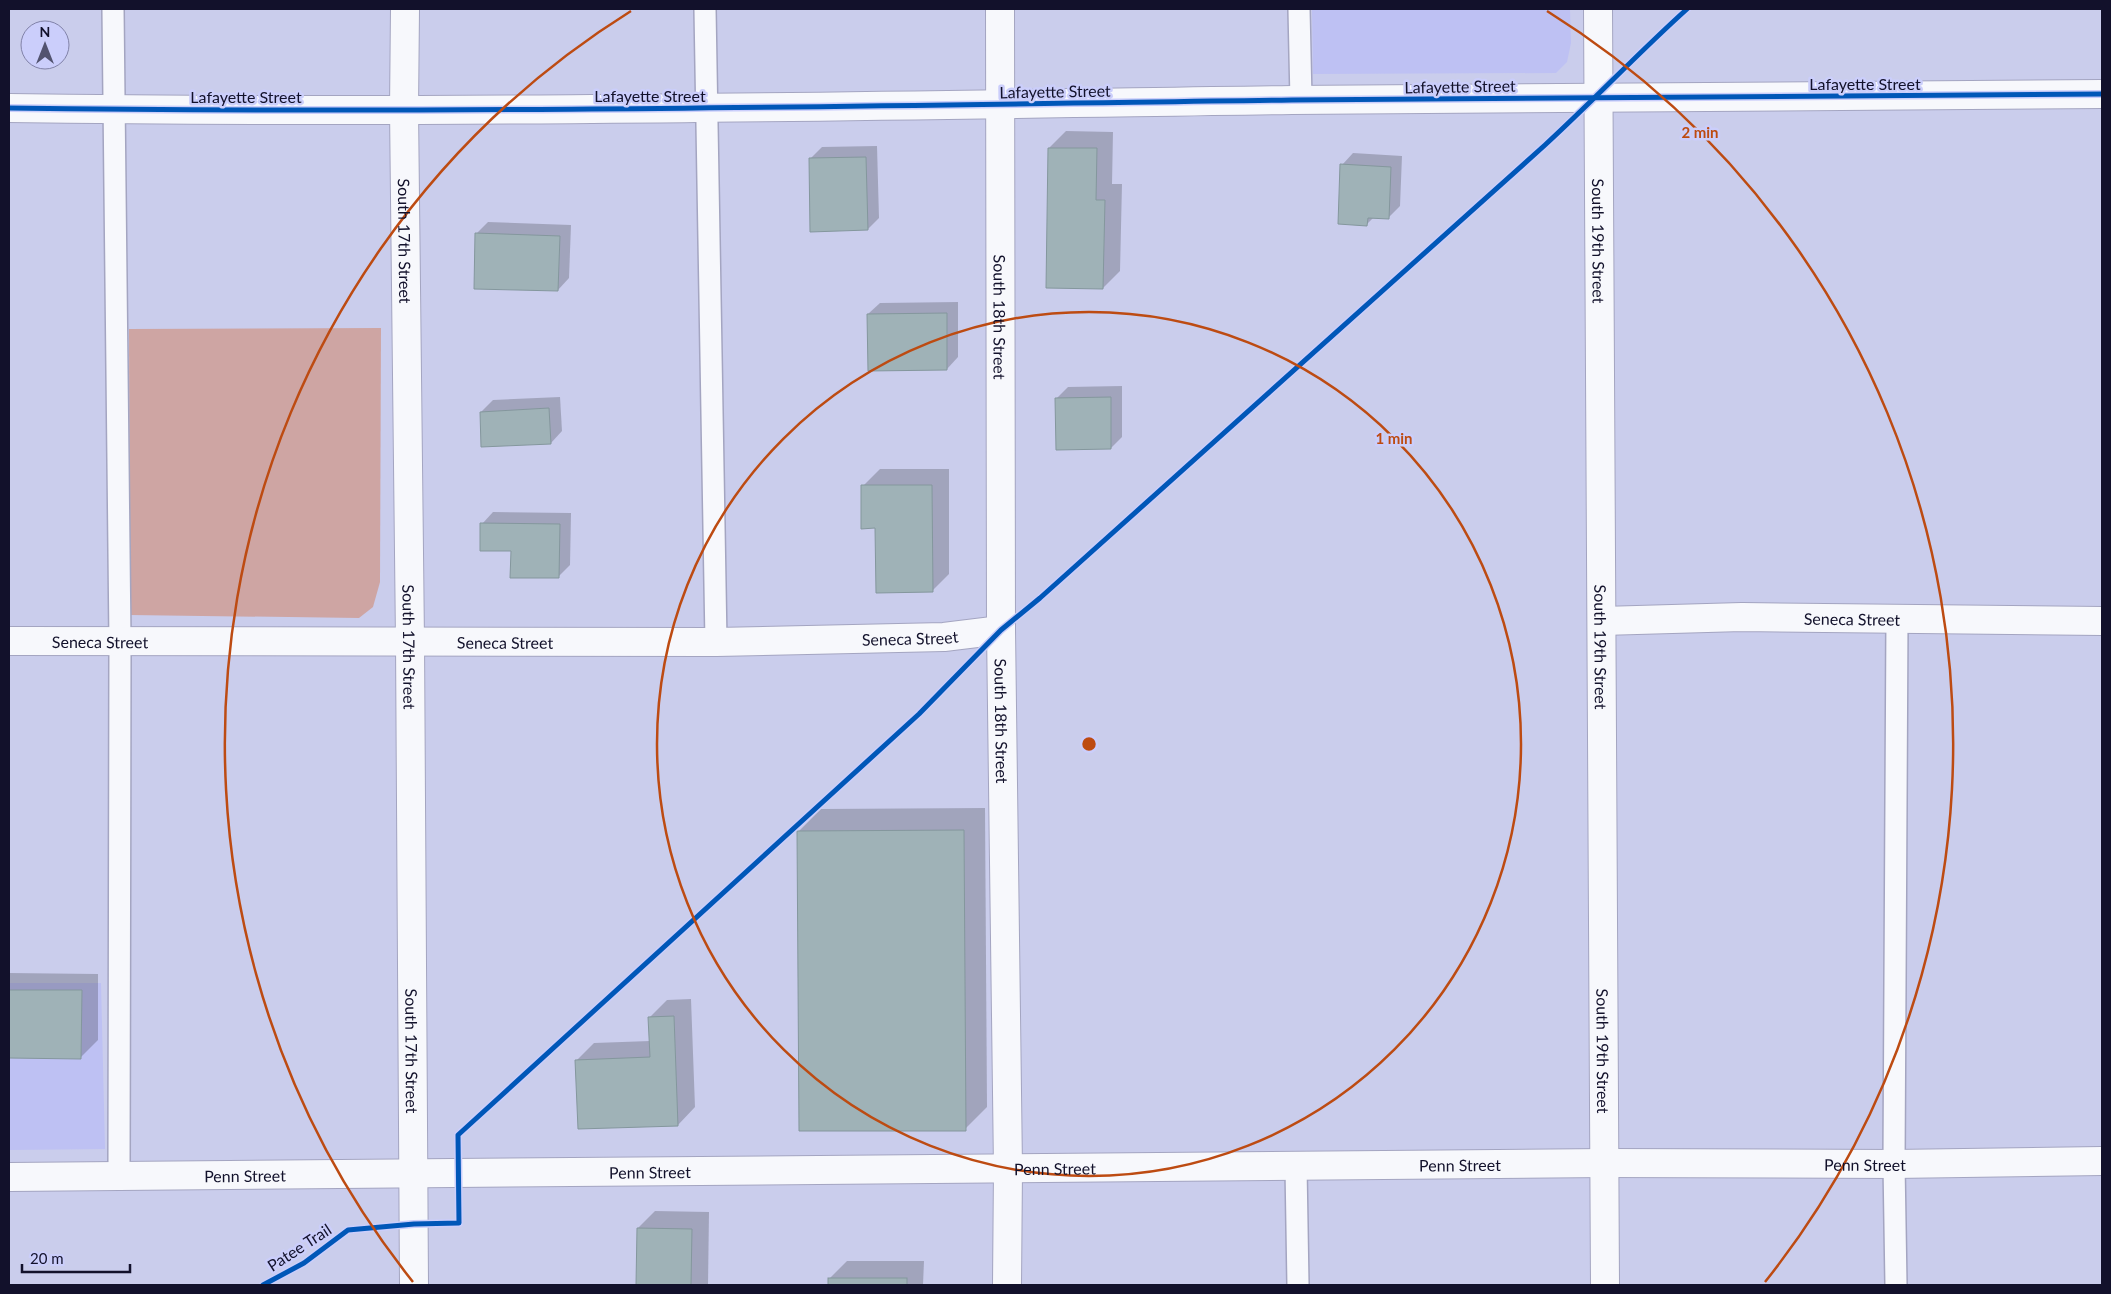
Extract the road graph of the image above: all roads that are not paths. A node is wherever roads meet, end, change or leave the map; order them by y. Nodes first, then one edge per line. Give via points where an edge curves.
1 (113, 9) edge
2 (405, 9) edge
3 (704, 9) edge
4 (1000, 9) edge
5 (1299, 9) edge
6 (1598, 9) edge
7 (2102, 94) edge
8 (1598, 97) junction
9 (1301, 100) junction
10 (1000, 104) junction
11 (705, 107) junction
12 (9, 108) edge
13 (115, 109) junction
14 (404, 109) junction
15 (1897, 619) junction
16 (1602, 621) junction
17 (2102, 622) edge
18 (1001, 630) junction
19 (9, 641) edge
20 (120, 641) junction
21 (410, 641) junction
22 (716, 642) junction
23 (2102, 1161) edge
24 (1605, 1163) junction
25 (1894, 1164) junction
26 (1296, 1167) junction
27 (1008, 1169) junction
28 (413, 1173) junction
29 (9, 1177) edge
30 (119, 1177) junction
31 (414, 1285) edge
32 (1007, 1285) edge
33 (1298, 1285) edge
34 (1604, 1285) edge
35 (1896, 1285) edge

1 - 13 lane
2 - 14 street, South 17th Street
3 - 11 lane
4 - 10 street, South 18th Street
5 - 9 lane
6 - 8 street, South 19th Street
7 - 8 street, Lafayette Street
8 - 9 street, Lafayette Street
8 - 16 street, South 19th Street
9 - 10 street, Lafayette Street
10 - 11 street, Lafayette Street
10 - 18 street, South 18th Street
11 - 14 street, Lafayette Street
11 - 22 lane
12 - 13 street, Lafayette Street
13 - 14 street, Lafayette Street
13 - 20 lane
14 - 21 street, South 17th Street
15 - 16 street, Seneca Street via 1742,617
15 - 17 street, Seneca Street
15 - 25 lane
16 - 24 street, South 19th Street
18 - 22 street, Seneca Street via 944,637
18 - 27 street, South 18th Street
19 - 20 street, Seneca Street
20 - 21 street, Seneca Street
20 - 30 lane
21 - 22 street, Seneca Street
21 - 28 street, South 17th Street
23 - 25 street, Penn Street
24 - 25 street, Penn Street
24 - 26 street, Penn Street
24 - 34 street, South 19th Street
25 - 35 lane
26 - 27 street, Penn Street
26 - 33 lane
27 - 28 street, Penn Street
27 - 32 street, South 18th Street
28 - 30 street, Penn Street
28 - 31 street, South 17th Street
29 - 30 street, Penn Street

